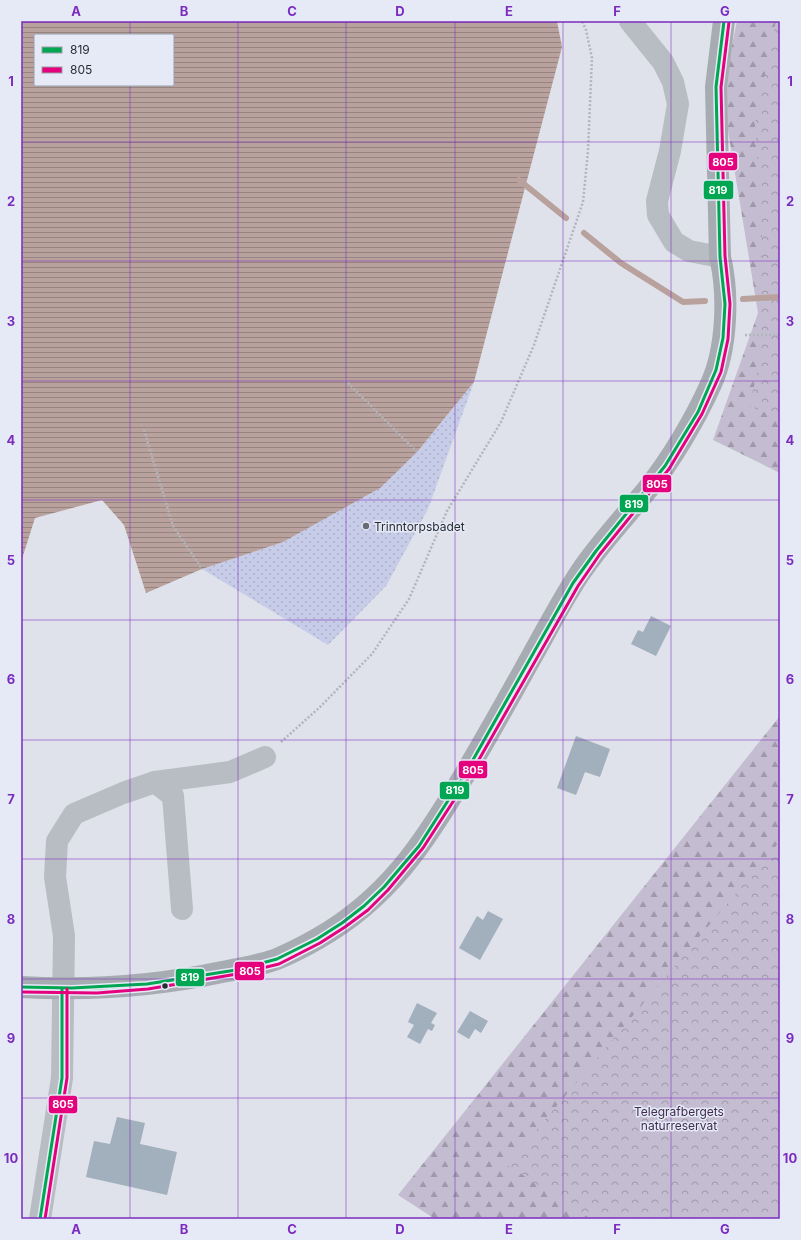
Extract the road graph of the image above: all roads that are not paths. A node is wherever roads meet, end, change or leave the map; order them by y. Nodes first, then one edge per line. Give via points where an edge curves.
1 (630, 21) edge
2 (724, 21) edge
3 (720, 257) junction
4 (265, 757) road end
5 (155, 782) junction
6 (182, 909) dead end
7 (21, 987) edge
8 (62, 989) junction
9 (40, 1219) edge

1 - 3 street via 662,62 673,82 678,104 670,151 657,201 658,215 674,242 689,251
2 - 3 main road via 716,87
3 - 8 main road via 724,274 724,335 713,382 682,439 649,488 605,538 578,576 447,805 417,851 393,880 364,908 332,930 276,959 211,975 150,985
4 - 5 street via 230,772
5 - 6 street via 173,796
5 - 8 street via 74,814 57,841 55,877 64,936
7 - 8 main road
8 - 9 street via 62,1078

